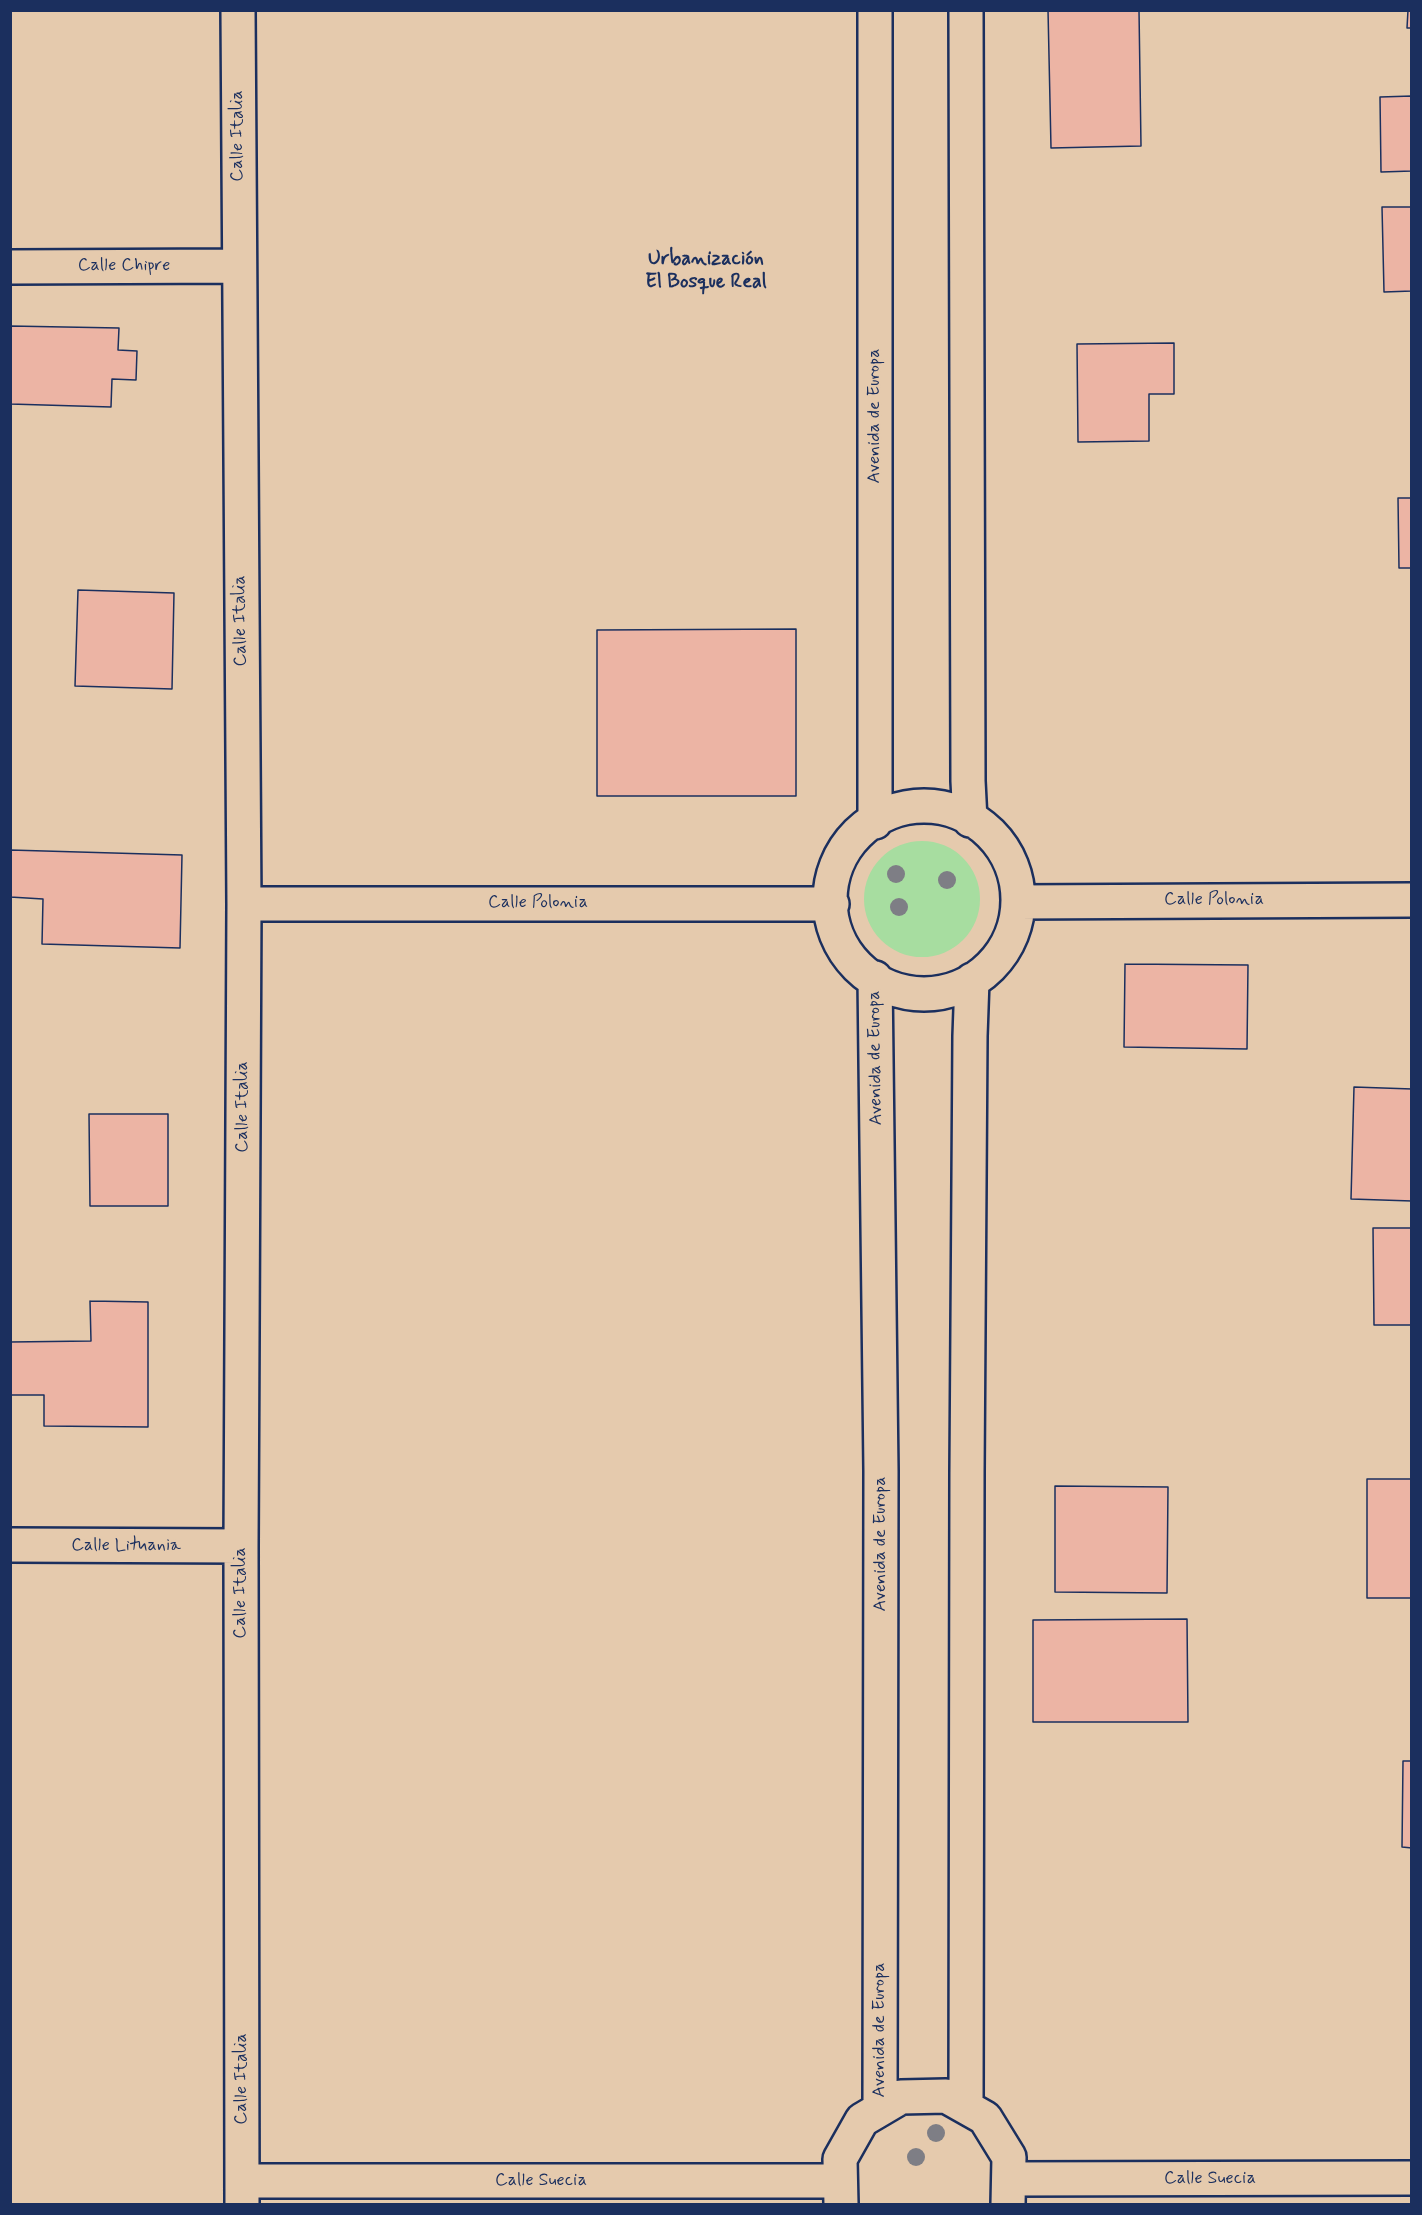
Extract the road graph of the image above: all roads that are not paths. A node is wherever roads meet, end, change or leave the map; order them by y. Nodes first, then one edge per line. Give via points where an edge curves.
1 (238, 10) edge
2 (875, 10) edge
3 (966, 10) edge
4 (238, 266) junction
5 (10, 267) edge
6 (970, 820) junction
7 (875, 822) junction
8 (1412, 900) edge
9 (1017, 902) junction
10 (244, 904) junction
11 (832, 904) junction
12 (875, 978) junction
13 (972, 980) junction
14 (10, 1545) edge
15 (241, 1546) junction
16 (966, 2107) junction
17 (880, 2109) junction
18 (1412, 2178) edge
19 (1009, 2192) edge
20 (242, 2193) edge
21 (840, 2193) edge

1 - 4 street, Calle Italia
2 - 7 street, Avenida de Europa
3 - 6 street
4 - 5 street, Calle Chipre
4 - 10 street, Calle Italia
6 - 7 street via 948,807 898,808
6 - 9 street via 991,831 1017,873
7 - 11 street via 855,833 831,877
8 - 9 street, Calle Polonia
9 - 13 street via 1018,924 994,967
10 - 11 street, Calle Polonia
10 - 15 street, Calle Italia
11 - 12 street via 832,926 858,969
12 - 13 street via 901,993 951,993
12 - 17 street, Avenida de Europa via 881,1471
13 - 16 street
14 - 15 street, Calle Lituania
15 - 20 street, Calle Italia
16 - 17 street via 946,2096 901,2097
16 - 19 street via 986,2118 1009,2157
17 - 21 street via 862,2120 840,2159
18 - 19 street, Calle Suecia
20 - 21 street, Calle Suecia

